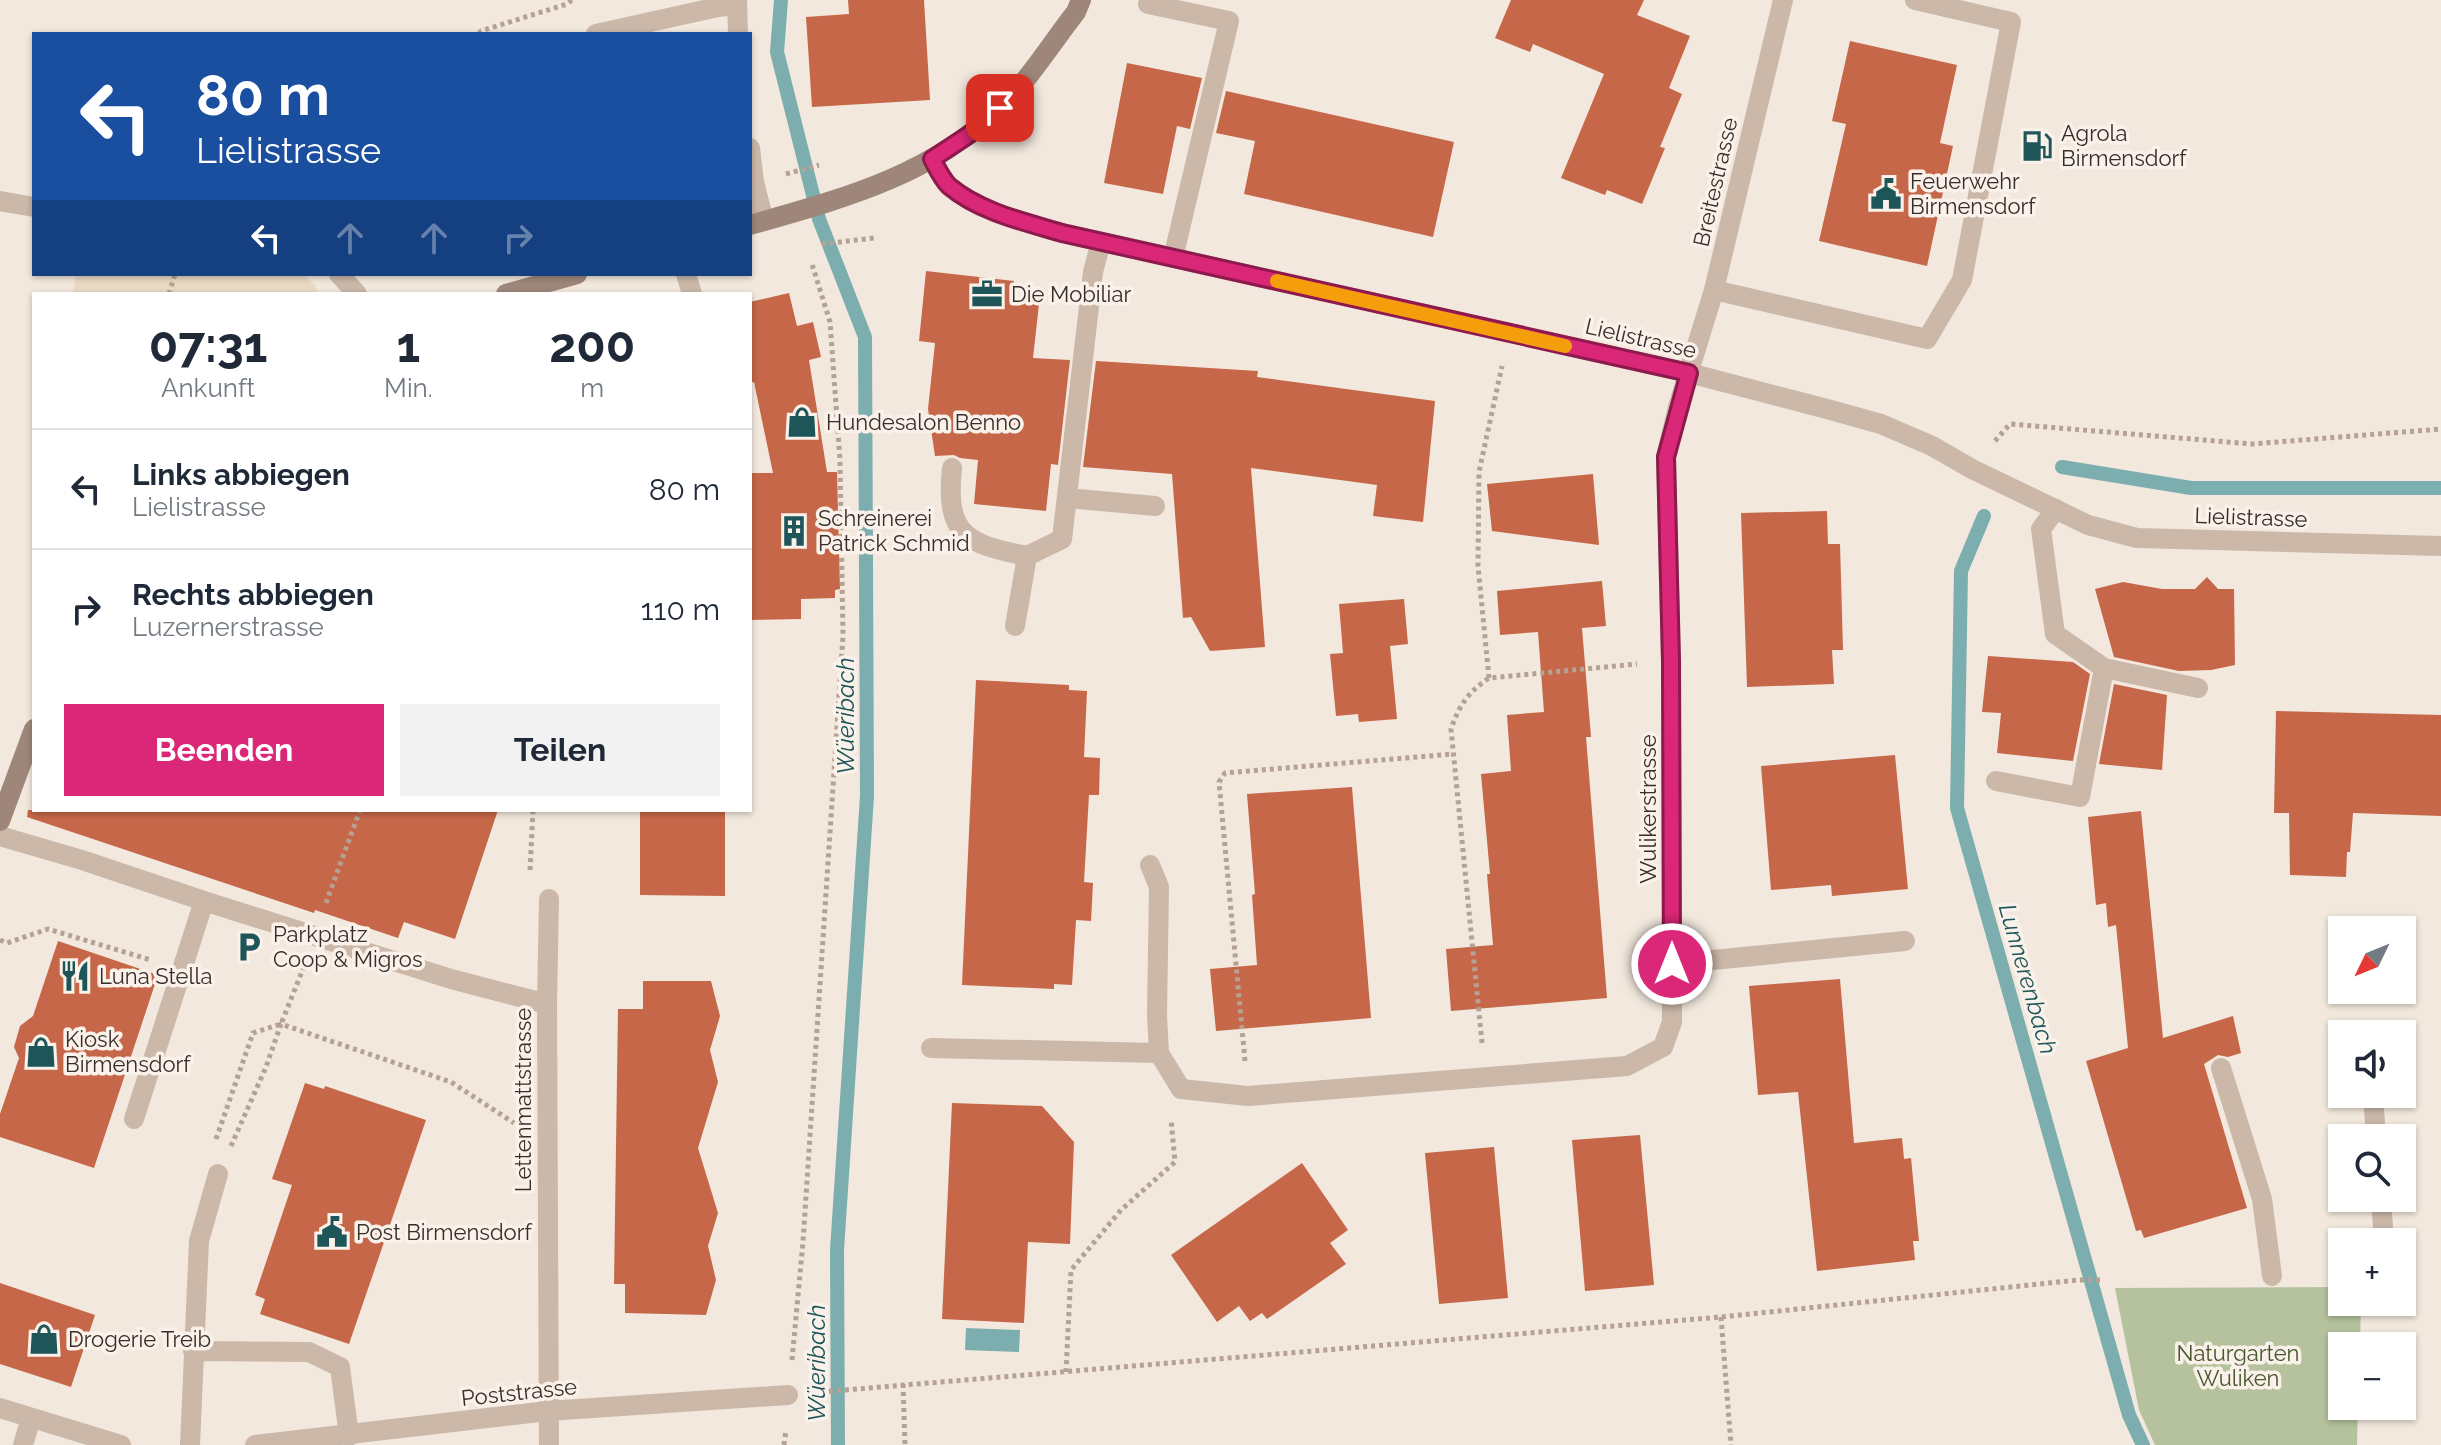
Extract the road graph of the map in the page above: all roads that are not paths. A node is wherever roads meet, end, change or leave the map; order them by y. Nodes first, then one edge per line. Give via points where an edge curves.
1 (1081, 0) edge
2 (1783, 0) edge
3 (1915, 0) edge
4 (737, 3) edge
5 (1148, 4) dead end
6 (605, 32) edge
7 (738, 32) edge
8 (932, 159) junction
9 (752, 165) edge
10 (0, 201) edge
11 (32, 207) edge
12 (757, 223) edge
13 (1101, 242) junction
14 (1173, 258) junction
15 (341, 276) edge
16 (570, 276) edge
17 (1714, 290) junction
18 (355, 292) edge
19 (513, 292) edge
20 (1689, 373) junction
21 (952, 468) dead end
22 (1067, 498) junction
23 (1155, 506) dead end
24 (2056, 509) junction
25 (2441, 546) edge
26 (1027, 556) junction
27 (1015, 626) dead end
28 (2104, 668) junction
29 (2198, 688) dead end
30 (32, 734) edge
31 (1996, 781) dead end
32 (0, 821) edge
33 (0, 836) edge
34 (1150, 865) dead end
35 (549, 899) dead end
36 (204, 901) junction
37 (1905, 941) dead end
38 (1672, 964) junction
39 (547, 1004) junction
40 (931, 1048) dead end
41 (1159, 1053) junction
42 (2221, 1068) dead end
43 (134, 1119) dead end
44 (218, 1174) road end
45 (2272, 1276) dead end
46 (193, 1351) junction
47 (788, 1395) road end
48 (0, 1408) edge
49 (548, 1411) junction
50 (31, 1418) junction
51 (349, 1436) junction
52 (23, 1445) edge
53 (121, 1445) edge
54 (190, 1445) edge
55 (255, 1445) edge
56 (549, 1445) edge

1 - 8 main road via 1000,108
2 - 17 street, Breitestrasse
3 - 17 street via 2011,22 1962,280 1927,339
4 - 6 street
4 - 7 street
5 - 14 street via 1229,21
8 - 12 main road via 853,195
8 - 13 street, Lielistrasse via 947,184 969,200 1030,224
9 - 12 street
10 - 11 street
13 - 14 street, Lielistrasse
13 - 22 street
14 - 20 street, Lielistrasse
15 - 18 street
16 - 19 main road
17 - 20 street, Breitestrasse
20 - 24 street, Lielistrasse via 1881,424
20 - 38 street, Wulikerstrasse via 1666,457
21 - 26 street via 951,512 963,532 981,544
22 - 23 street
22 - 26 street via 1062,539
24 - 25 street, Lielistrasse via 2088,525 2137,538
24 - 28 street via 2041,529 2055,634
26 - 27 street
28 - 29 street
28 - 31 street via 2080,797
30 - 32 main road
33 - 36 street
34 - 41 street via 1159,887
35 - 39 street, Lettenmattstrasse
36 - 39 street
36 - 43 street
37 - 38 street
38 - 41 street, Wulikerstrasse via 1672,1022 1663,1047 1627,1066 1248,1096 1181,1089
39 - 49 street, Lettenmattstrasse
40 - 41 street
42 - 45 street via 2262,1199
44 - 46 street via 199,1241
46 - 51 street via 309,1352 340,1367
46 - 54 street
47 - 49 street, Poststrasse
48 - 50 street
49 - 51 street, Poststrasse
49 - 56 street, Lettenmattstrasse
50 - 52 street
50 - 53 street
51 - 55 street, Poststrasse

